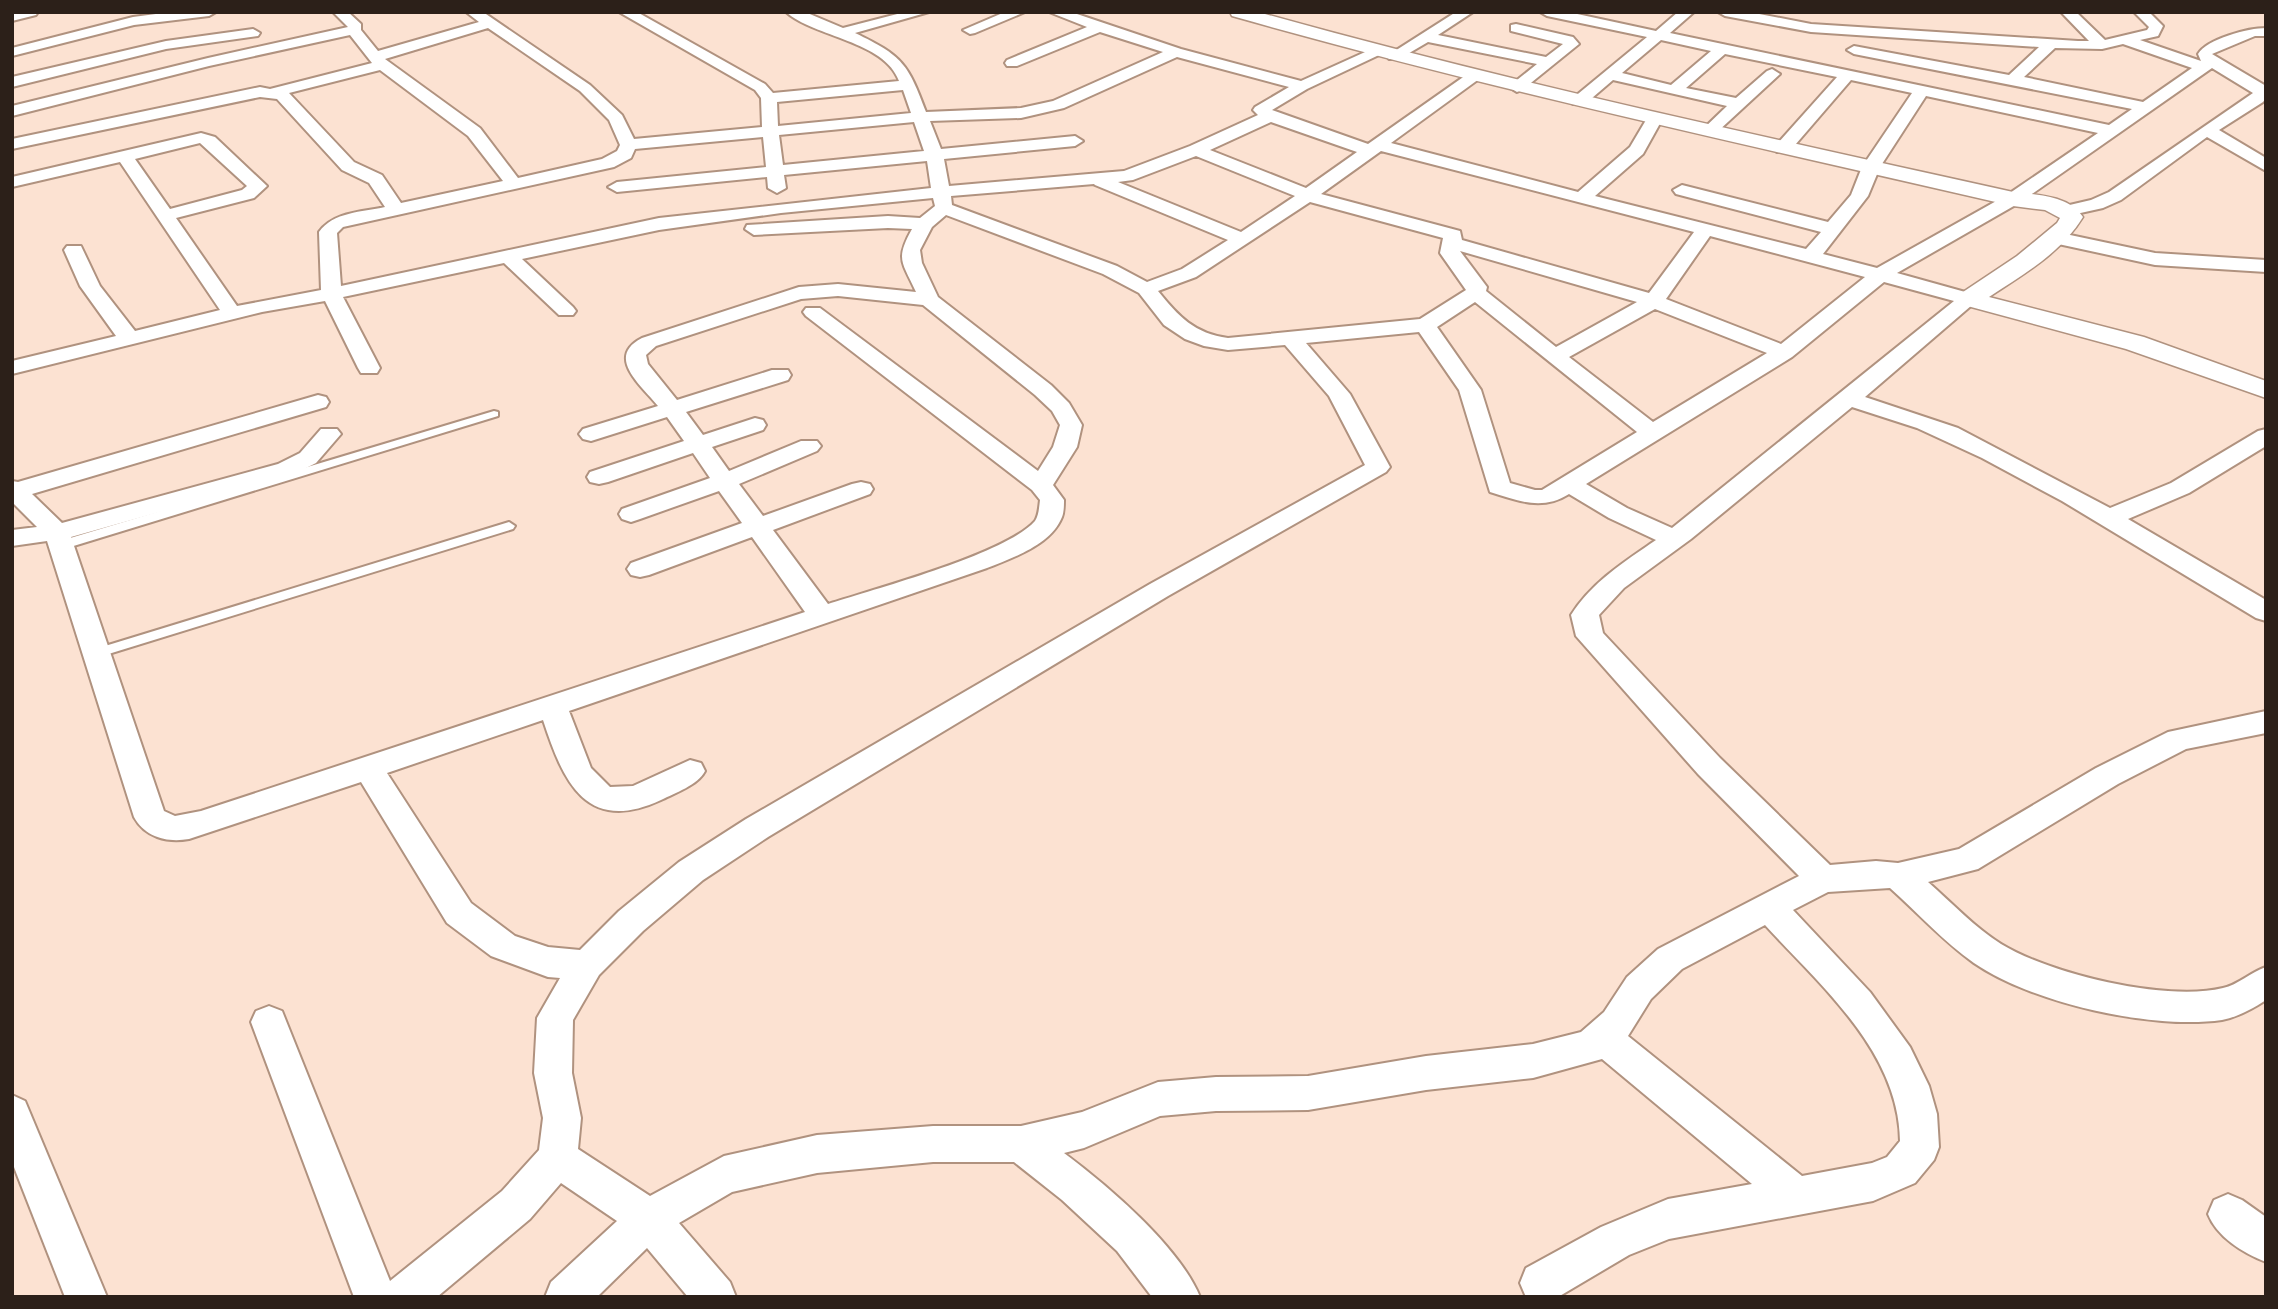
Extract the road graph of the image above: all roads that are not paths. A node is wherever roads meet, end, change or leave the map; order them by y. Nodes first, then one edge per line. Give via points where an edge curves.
1 (31, 12) edge
2 (209, 12) edge
3 (340, 12) edge
4 (473, 12) edge
5 (626, 12) edge
6 (793, 12) edge
7 (922, 12) edge
8 (1018, 12) edge
9 (1056, 12) edge
10 (1238, 12) edge
11 (1466, 12) edge
12 (1539, 12) edge
13 (1547, 12) edge
14 (1619, 12) edge
15 (1687, 12) edge
16 (1726, 12) edge
17 (1862, 12) edge
18 (2068, 12) edge
19 (2141, 12) edge
20 (12, 16) edge
21 (1764, 16) edge
22 (488, 24) junction
23 (1603, 24) junction
24 (1098, 27) junction
25 (1516, 28) junction
26 (1844, 29) junction
27 (354, 30) junction
28 (970, 30) dead end
29 (1872, 32) junction
30 (2266, 32) edge
31 (253, 33) dead end
32 (840, 33) junction
33 (1659, 35) junction
34 (1426, 37) junction
35 (210, 39) junction
36 (2124, 40) junction
37 (2052, 43) junction
38 (2102, 44) junction
39 (1485, 49) junction
40 (1722, 49) junction
41 (1854, 50) junction
42 (18, 51) edge
43 (1176, 52) junction
44 (1384, 54) junction
45 (231, 57) junction
46 (379, 61) junction
47 (1549, 62) junction
48 (1012, 63) dead end
49 (2208, 64) junction
50 (58, 70) junction
51 (1772, 74) dead end
52 (1840, 74) junction
53 (1610, 75) junction
54 (1474, 76) junction
55 (12, 82) edge
56 (2020, 82) junction
57 (907, 85) junction
58 (1302, 86) junction
59 (1517, 87) junction
60 (1674, 90) junction
61 (1922, 90) junction
62 (275, 92) junction
63 (769, 99) junction
64 (1579, 101) junction
65 (2261, 102) edge
66 (1741, 104) junction
67 (2144, 107) junction
68 (12, 111) edge
69 (1269, 116) junction
70 (920, 117) junction
71 (1655, 118) junction
72 (769, 130) junction
73 (2109, 130) junction
74 (2207, 130) junction
75 (1710, 131) junction
76 (1075, 141) dead end
77 (12, 144) edge
78 (628, 145) junction
79 (1375, 148) junction
80 (1783, 148) junction
81 (1196, 150) junction
82 (123, 154) junction
83 (934, 154) junction
84 (2266, 166) edge
85 (1871, 167) junction
86 (773, 170) junction
87 (1095, 178) junction
88 (12, 182) edge
89 (514, 184) junction
90 (617, 187) dead end
91 (1682, 190) dead end
92 (1308, 195) junction
93 (1581, 199) junction
94 (2013, 199) junction
95 (781, 208) junction
96 (937, 208) junction
97 (396, 209) junction
98 (2067, 211) junction
99 (166, 215) junction
100 (754, 229) dead end
101 (1832, 229) junction
102 (1705, 230) junction
103 (2056, 238) junction
104 (1242, 239) junction
105 (1452, 243) junction
106 (74, 250) dead end
107 (508, 255) junction
108 (1810, 257) junction
109 (2266, 266) edge
110 (1881, 275) junction
111 (1146, 289) junction
112 (1476, 293) junction
113 (331, 294) junction
114 (1969, 299) junction
115 (929, 300) junction
116 (1654, 301) junction
117 (566, 311) dead end
118 (813, 312) dead end
119 (232, 313) junction
120 (1425, 325) junction
121 (129, 338) junction
122 (1291, 339) junction
123 (1784, 352) junction
124 (1555, 356) junction
125 (12, 368) edge
126 (369, 369) dead end
127 (780, 375) dead end
128 (2266, 390) edge
129 (1849, 400) junction
130 (318, 402) dead end
131 (672, 408) junction
132 (494, 414) dead end
133 (755, 425) dead end
134 (329, 433) dead end
135 (1653, 433) junction
136 (591, 434) dead end
137 (2266, 436) edge
138 (698, 444) junction
139 (809, 446) dead end
140 (599, 477) dead end
141 (725, 481) junction
142 (1569, 484) junction
143 (1041, 485) junction
144 (861, 489) dead end
145 (13, 490) edge
146 (631, 514) dead end
147 (2106, 519) junction
148 (509, 526) dead end
149 (758, 527) junction
150 (12, 538) edge
151 (60, 538) junction
152 (1674, 539) junction
153 (640, 569) dead end
154 (2266, 612) edge
155 (822, 616) junction
156 (97, 653) junction
157 (553, 706) junction
158 (2266, 722) edge
159 (368, 768) junction
160 (690, 771) dead end
161 (1898, 876) junction
162 (1823, 878) junction
163 (1769, 907) junction
164 (587, 965) junction
165 (2266, 982) edge
166 (269, 1022) dead end
167 (1602, 1037) junction
168 (13, 1117) edge
169 (1021, 1144) junction
170 (557, 1158) junction
171 (1796, 1196) junction
172 (2228, 1214) dead end
173 (649, 1219) junction
174 (2266, 1242) edge
175 (1541, 1283) dead end
176 (86, 1297) edge
177 (375, 1297) edge
178 (404, 1297) edge
179 (566, 1297) edge
180 (715, 1297) edge
181 (1179, 1297) edge

1 - 20 street
2 - 42 street via 133,21
3 - 27 street
4 - 22 street
5 - 63 street via 736,72 760,87
6 - 32 street
7 - 32 street
8 - 28 street
9 - 24 street
10 - 44 street
11 - 34 street
12 - 25 street
13 - 23 street
14 - 23 street
15 - 33 street
16 - 21 street
17 - 26 street
18 - 38 street
19 - 36 street via 2155,30
21 - 26 street via 1811,28
22 - 46 street
22 - 78 street via 585,88 616,118
23 - 33 street
24 - 43 street
24 - 48 street
25 - 39 street
25 - 47 street via 1571,42
26 - 29 street
27 - 45 street
27 - 46 street
29 - 37 street
29 - 41 street
30 - 49 street via 2253,32 2208,49
31 - 35 street
32 - 57 street via 895,63
33 - 40 street
33 - 53 street
34 - 39 street
34 - 44 street
35 - 45 street
35 - 50 street
36 - 38 street
36 - 49 street
37 - 38 street
37 - 56 street via 2016,77
39 - 47 street
40 - 52 street
40 - 60 street
41 - 52 street
41 - 56 street
42 - 50 street
43 - 58 street
43 - 70 street via 1048,108
44 - 54 street
44 - 58 street
45 - 68 street
46 - 62 street
46 - 89 street via 476,134
47 - 59 street
49 - 65 street via 2261,90
49 - 67 street
50 - 55 street
51 - 66 street
52 - 61 street
52 - 80 street
53 - 60 street
53 - 64 street
54 - 59 street
54 - 79 street
56 - 67 street
57 - 63 street
57 - 70 street
58 - 69 street via 1263,107
59 - 64 street
60 - 66 street
61 - 73 street
61 - 85 street
62 - 77 street
62 - 97 street via 348,166 376,178
63 - 72 street
64 - 71 street
65 - 74 street
66 - 75 street
67 - 73 street
69 - 79 street
69 - 81 street
70 - 72 street
70 - 83 street
71 - 75 street
71 - 93 street via 1637,150
72 - 78 street
72 - 86 street
73 - 94 street
74 - 84 street
74 - 98 street via 2115,196
75 - 80 street
76 - 83 street
78 - 89 street via 625,153 608,163
79 - 92 street
79 - 93 street
80 - 85 street
81 - 87 street via 1138,173
81 - 92 street
82 - 88 street
82 - 99 street
82 - 99 street via 201,138 258,186 248,194
83 - 86 street
83 - 96 street
85 - 94 street
85 - 101 street via 1860,196
86 - 90 street
86 - 95 street
87 - 96 street
87 - 104 street
89 - 97 street
91 - 101 street
92 - 104 street
92 - 105 street via 1453,235
93 - 102 street
94 - 98 street
94 - 110 street
95 - 96 street
95 - 107 street via 659,224
96 - 100 street via 888,222
96 - 111 street via 1101,266
96 - 115 street via 910,250
97 - 113 street via 331,227
98 - 103 street via 2072,217
99 - 119 street
101 - 108 street
102 - 108 street
102 - 116 street
103 - 109 street via 2155,259
103 - 114 street
104 - 111 street via 1189,273
105 - 112 street via 1450,253 1477,287
105 - 116 street
106 - 121 street via 86,280
107 - 113 street
107 - 117 street
108 - 110 street
110 - 114 street
110 - 123 street
111 - 122 street via 1171,321 1192,335 1228,344
112 - 120 street
112 - 124 street
113 - 119 street
113 - 126 street
114 - 128 street via 2135,343
114 - 129 street
115 - 131 street via 838,290 799,293 649,342 638,348 637,365
115 - 143 street via 1044,390 1072,425 1065,447
116 - 123 street
116 - 124 street
118 - 143 street
119 - 121 street
120 - 122 street
120 - 142 street via 1470,390 1499,487 1534,498 1549,496
121 - 125 street
122 - 164 street via 1339,394 1378,467 1159,590 757,828 691,871
123 - 135 street
124 - 135 street
127 - 131 street
129 - 147 street via 1950,433
129 - 152 street
130 - 145 street
131 - 136 street
131 - 138 street
132 - 151 lane
133 - 138 street
134 - 151 street via 308,458 286,469
135 - 142 street
137 - 147 street via 2180,488
138 - 140 street
138 - 141 street
139 - 141 street
141 - 146 street
141 - 149 street
142 - 152 street
143 - 155 street via 1052,500 1049,518 1031,536 998,555
144 - 149 street
145 - 151 street
147 - 154 street
148 - 156 lane
149 - 153 street
149 - 155 street
150 - 151 street
151 - 156 street
152 - 162 street via 1590,605 1585,615 1590,636 1709,766
155 - 157 street
156 - 159 street via 150,817 158,826 178,829 204,823
157 - 159 street
157 - 160 street via 582,782 595,796 613,801 636,797
158 - 161 street via 2179,740 2107,776 1967,860
159 - 164 street via 459,913 503,946 548,962
161 - 162 street
161 - 165 street via 1988,953 2023,974 2073,990 2179,1007 2226,1004
162 - 163 street
163 - 167 street via 1670,959 1639,988 1617,1023
163 - 171 street via 1870,1019 1901,1066 1918,1113 1920,1147 1901,1170 1873,1182
164 - 170 street via 555,1018 553,1073 562,1118
166 - 177 street
167 - 169 street via 1592,1046 1533,1061 1308,1093 1158,1099 1084,1130
167 - 171 street
168 - 176 street
169 - 173 street via 933,1144 817,1154 724,1175
169 - 181 street via 1131,1237
170 - 173 street
170 - 178 street via 516,1205
171 - 175 street via 1668,1219 1615,1241
172 - 174 street
173 - 179 street
173 - 180 street

